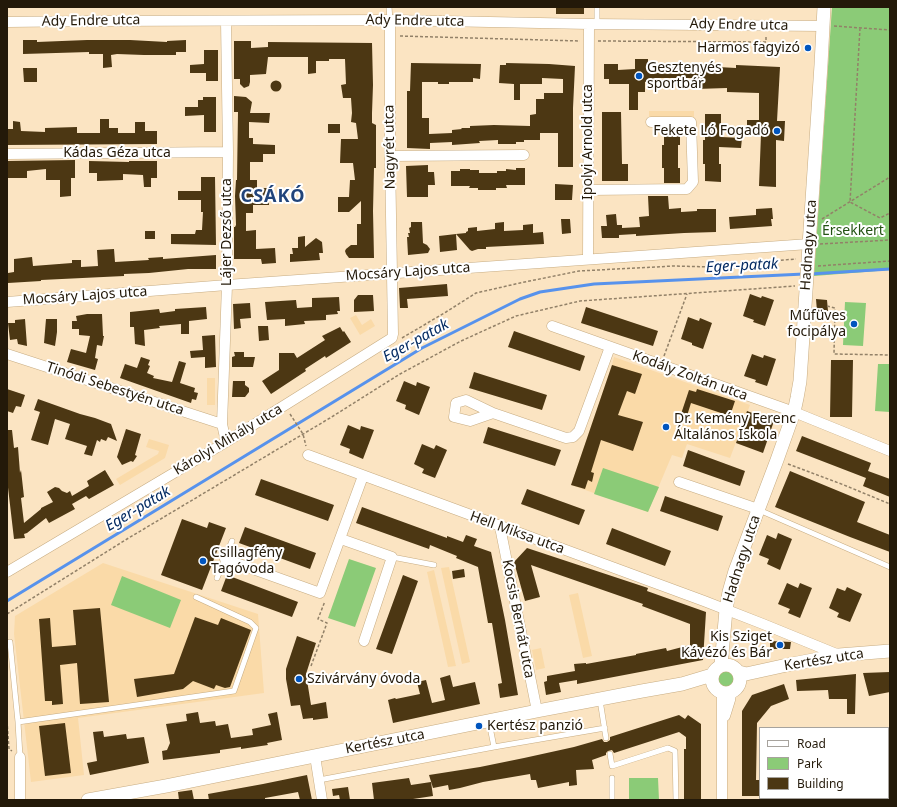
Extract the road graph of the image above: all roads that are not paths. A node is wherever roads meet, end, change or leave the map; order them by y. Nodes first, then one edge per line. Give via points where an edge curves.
1 (389, 7) edge
2 (597, 7) edge
3 (824, 7) edge
4 (390, 20) junction
5 (226, 21) junction
6 (7, 22) edge
7 (593, 24) junction
8 (827, 26) junction
9 (651, 122) dead end
10 (228, 152) junction
11 (7, 154) edge
12 (524, 155) dead end
13 (390, 156) junction
14 (588, 190) junction
15 (809, 244) junction
16 (588, 260) junction
17 (392, 274) junction
18 (228, 285) junction
19 (7, 302) edge
20 (552, 326) dead end
21 (610, 347) junction
22 (7, 354) edge
23 (794, 412) junction
24 (493, 413) dead end
25 (222, 424) junction
26 (226, 442) junction
27 (890, 451) edge
28 (308, 455) road end
29 (363, 476) junction
30 (679, 482) dead end
31 (758, 509) junction
32 (500, 527) junction
33 (341, 539) junction
34 (232, 541) dead end
35 (392, 557) junction
36 (225, 559) junction
37 (434, 565) dead end
38 (890, 567) edge
39 (7, 572) edge
40 (217, 578) dead end
41 (196, 597) dead end
42 (726, 610) junction
43 (364, 641) dead end
44 (10, 642) dead end
45 (890, 651) edge
46 (839, 656) junction
47 (726, 679) junction
48 (600, 700) junction
49 (537, 711) junction
50 (489, 721) junction
51 (18, 722) junction
52 (605, 728) junction
53 (606, 738) dead end
54 (494, 747) junction
55 (610, 754) dead end
56 (315, 756) junction
57 (20, 757) joint
58 (612, 778) dead end
59 (319, 780) junction
60 (20, 800) edge
61 (88, 800) edge
62 (322, 800) edge
63 (612, 800) edge
64 (676, 800) edge
65 (722, 800) edge

1 - 4 lane
2 - 7 lane
3 - 8 street, Hadnagy utca
4 - 5 street, Ady Endre utca
4 - 7 street, Ady Endre utca
4 - 13 street, Nagyrét utca
5 - 6 street, Ady Endre utca
5 - 10 street, Lájer Dezső utca
7 - 8 street, Ady Endre utca
7 - 14 street, Ipolyi Arnold utca
8 - 15 street, Hadnagy utca
9 - 14 street via 690,122 693,182 687,189
10 - 11 street, Kádas Géza utca
10 - 18 street, Lájer Dezső utca
12 - 13 street
13 - 17 street, Nagyrét utca
14 - 16 street, Ipolyi Arnold utca
15 - 16 street, Mocsáry Lajos utca
15 - 23 street, Hadnagy utca via 810,264 800,381
16 - 17 street, Mocsáry Lajos utca
17 - 18 street, Mocsáry Lajos utca
17 - 26 street, Károlyi Mihály utca via 392,338
18 - 19 street, Mocsáry Lajos utca
18 - 25 street, Lájer Dezső utca
20 - 21 street, Kodály Zoltán utca
21 - 23 street, Kodály Zoltán utca
21 - 24 street via 579,431 573,437 566,438
22 - 25 street, Tinódi Sebestyén utca
23 - 27 street, Kodály Zoltán utca
23 - 31 street, Hadnagy utca
25 - 26 street, Lájer Dezső utca
26 - 39 street, Károlyi Mihály utca
28 - 29 street, Hell Miksa utca
29 - 32 street, Hell Miksa utca
29 - 33 street
30 - 31 street
31 - 38 lane
31 - 42 street, Hadnagy utca via 735,570
32 - 42 street, Hell Miksa utca
32 - 49 street, Kocsis Bernát utca
33 - 35 street
33 - 36 street via 320,593
34 - 36 lane
35 - 37 lane
35 - 43 street
36 - 40 lane
41 - 51 lane via 250,622 256,628 234,691
42 - 46 street, Hell Miksa utca
42 - 47 street, Hadnagy utca via 723,639
44 - 51 lane
45 - 46 street, Kertész utca
46 - 47 street, Kertész utca
47 - 48 street, Kertész utca via 705,686 682,684
47 - 65 street, Hadnagy utca via 730,700 722,724
48 - 49 street, Kertész utca
48 - 52 lane
49 - 50 street, Kertész utca
50 - 54 lane
50 - 56 street, Kertész utca
51 - 57 lane
52 - 53 lane
52 - 54 lane
54 - 59 lane
55 - 64 lane via 612,766 668,748 675,751
56 - 59 street
56 - 61 street, Kertész utca
57 - 60 street
58 - 63 lane
59 - 62 street

